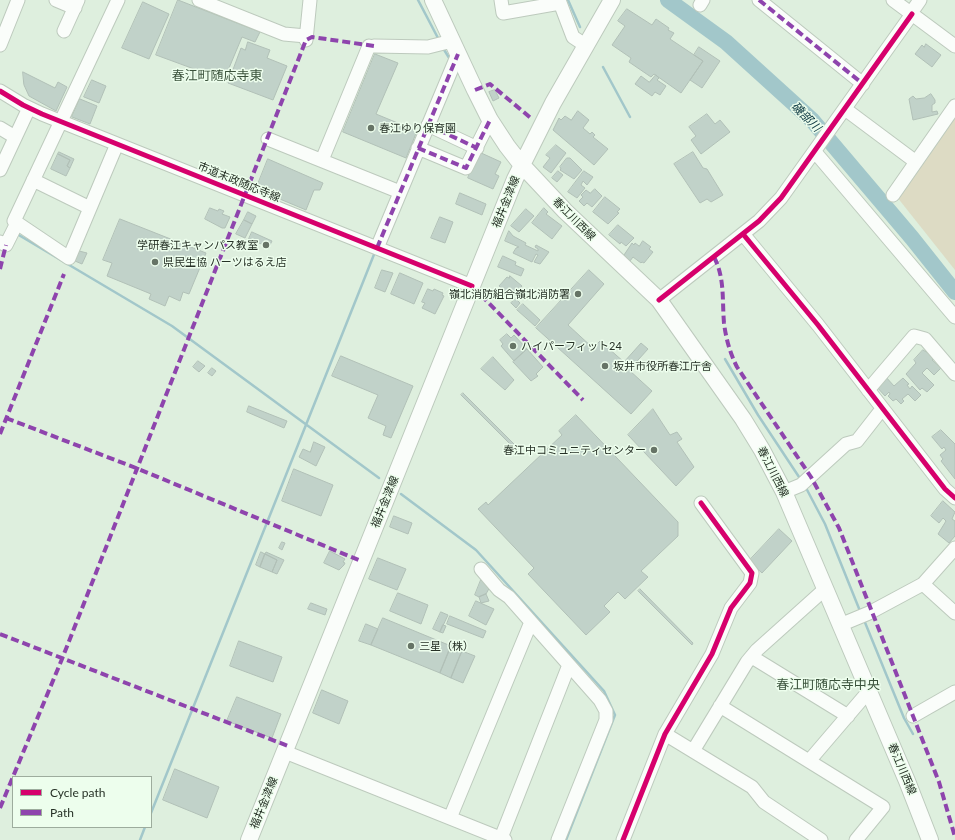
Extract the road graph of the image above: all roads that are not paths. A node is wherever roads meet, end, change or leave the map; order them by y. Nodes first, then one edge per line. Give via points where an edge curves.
1 (18, 0) edge
2 (56, 0) edge
3 (118, 0) edge
4 (199, 0) edge
5 (310, 0) edge
6 (433, 0) edge
7 (501, 0) edge
8 (612, 0) edge
9 (758, 0) edge
10 (893, 0) edge
11 (920, 0) edge
12 (559, 1) edge
13 (77, 4) edge
14 (911, 14) junction
15 (64, 31) dead end
16 (0, 44) edge
17 (585, 45) junction
18 (955, 46) edge
19 (455, 48) junction
20 (863, 84) junction
21 (0, 91) edge
22 (955, 106) edge
23 (29, 108) junction
24 (846, 109) junction
25 (490, 120) junction
26 (61, 121) junction
27 (428, 126) junction
28 (0, 128) edge
29 (15, 137) junction
30 (268, 139) dead end
31 (117, 144) junction
32 (418, 148) junction
33 (477, 148) junction
34 (815, 152) junction
35 (322, 160) junction
36 (916, 162) junction
37 (521, 164) junction
38 (0, 170) edge
39 (33, 180) junction
40 (400, 192) junction
41 (893, 195) dead end
42 (90, 208) junction
43 (17, 223) junction
44 (743, 234) junction
45 (0, 242) edge
46 (377, 248) junction
47 (472, 286) junction
48 (659, 300) junction
49 (955, 317) edge
50 (955, 374) edge
51 (868, 390) junction
52 (882, 409) junction
53 (784, 492) junction
54 (955, 498) edge
55 (701, 503) dead end
56 (955, 548) edge
57 (481, 569) dead end
58 (923, 584) junction
59 (825, 589) junction
60 (955, 613) edge
61 (531, 622) junction
62 (847, 622) junction
63 (752, 657) junction
64 (569, 666) junction
65 (868, 692) junction
66 (955, 692) edge
67 (720, 706) junction
68 (848, 716) junction
69 (914, 716) dead end
70 (666, 734) junction
71 (693, 751) junction
72 (285, 752) junction
73 (810, 761) junction
74 (450, 818) junction
75 (503, 839) edge
76 (249, 840) edge
77 (558, 840) edge
78 (623, 840) edge
79 (821, 840) edge
80 (856, 840) edge
81 (930, 840) edge

1 - 16 street
2 - 13 street
3 - 26 street
4 - 5 street via 284,34 306,38
6 - 19 main road, 福井金津線
7 - 12 street via 503,13
8 - 17 main road, 福井金津線
9 - 20 street
10 - 14 street
11 - 14 street
12 - 17 street via 573,37
13 - 15 street
14 - 18 street
14 - 20 street
17 - 37 main road, 福井金津線
19 - 25 main road, 福井金津線
19 - 27 street
19 - 35 street via 371,46
20 - 24 street
21 - 23 street, 市道末政随応寺線
22 - 36 street
23 - 26 street, 市道末政随応寺線
23 - 29 street
24 - 34 street
24 - 36 street
25 - 33 street
25 - 37 main road, 福井金津線
26 - 31 street, 市道末政随応寺線
26 - 39 street
27 - 32 street
27 - 33 street
28 - 29 street
29 - 38 street
30 - 35 street
31 - 42 street
31 - 46 street, 市道末政随応寺線
32 - 33 street via 466,168
32 - 40 street
34 - 44 street via 781,198
34 - 49 street
35 - 40 street
36 - 41 street
37 - 47 main road, 福井金津線
37 - 48 main road, 春江川西線 via 565,211
39 - 42 street
39 - 43 street via 14,221
40 - 46 street
42 - 43 street via 69,258
43 - 45 street via 6,245
44 - 48 street
44 - 51 street
46 - 47 street, 市道末政随応寺線
47 - 72 main road, 福井金津線
48 - 53 main road, 春江川西線 via 743,419
50 - 51 street via 924,339 914,336
51 - 52 street
52 - 53 street via 857,441 846,444 805,482
52 - 54 street via 944,489
53 - 59 main road, 春江川西線
55 - 70 street via 752,573 750,583 731,608 712,654
56 - 58 street
57 - 61 street
58 - 60 street
58 - 62 street
59 - 62 main road, 春江川西線
59 - 63 street
61 - 64 street
61 - 74 street
62 - 65 main road, 春江川西線
63 - 67 street
63 - 68 street
64 - 75 street
64 - 77 street via 600,700 606,711 606,720
65 - 68 street
65 - 81 main road, 春江川西線 via 910,787
66 - 69 street
67 - 71 street
67 - 73 street
68 - 73 street
70 - 71 street
70 - 78 street
71 - 79 street via 752,787 764,802
72 - 74 street
72 - 76 main road, 福井金津線
73 - 80 street via 883,806
74 - 75 street

